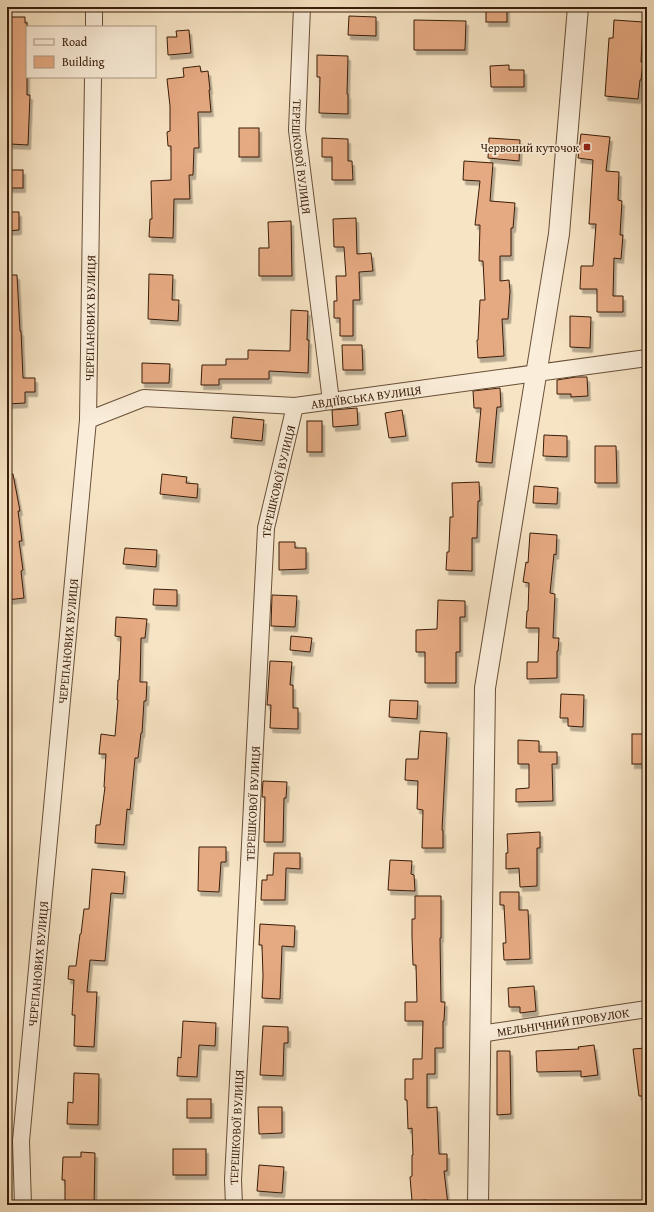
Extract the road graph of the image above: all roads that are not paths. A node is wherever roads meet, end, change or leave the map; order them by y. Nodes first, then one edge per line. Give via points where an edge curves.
1 (94, 7) edge
2 (302, 7) edge
3 (578, 7) edge
4 (94, 26) edge
5 (93, 78) edge
6 (647, 358) edge
7 (536, 372) junction
8 (331, 401) junction
9 (295, 406) junction
10 (88, 420) junction
11 (647, 1009) edge
12 (480, 1034) junction
13 (23, 1205) edge
14 (234, 1205) edge
15 (478, 1205) edge

1 - 4 street
2 - 8 street, ТЕРЕШКОВОЇ ВУЛИЦЯ via 297,130
3 - 7 street via 559,234
5 - 10 street, ЧЕРЕПАНОВИХ ВУЛИЦЯ
6 - 7 street, АВДІЇВСЬКА ВУЛИЦЯ
7 - 8 street, АВДІЇВСЬКА ВУЛИЦЯ
7 - 12 street via 485,688
8 - 9 street, АВДІЇВСЬКА ВУЛИЦЯ
9 - 10 street, АВДІЇВСЬКА ВУЛИЦЯ via 144,398
9 - 14 street, ТЕРЕШКОВОЇ ВУЛИЦЯ via 266,528 233,1180
10 - 13 street, ЧЕРЕПАНОВИХ ВУЛИЦЯ via 21,1141
11 - 12 street, МЕЛЬНIЧНИЙ ПРОВУЛОК
12 - 15 street

